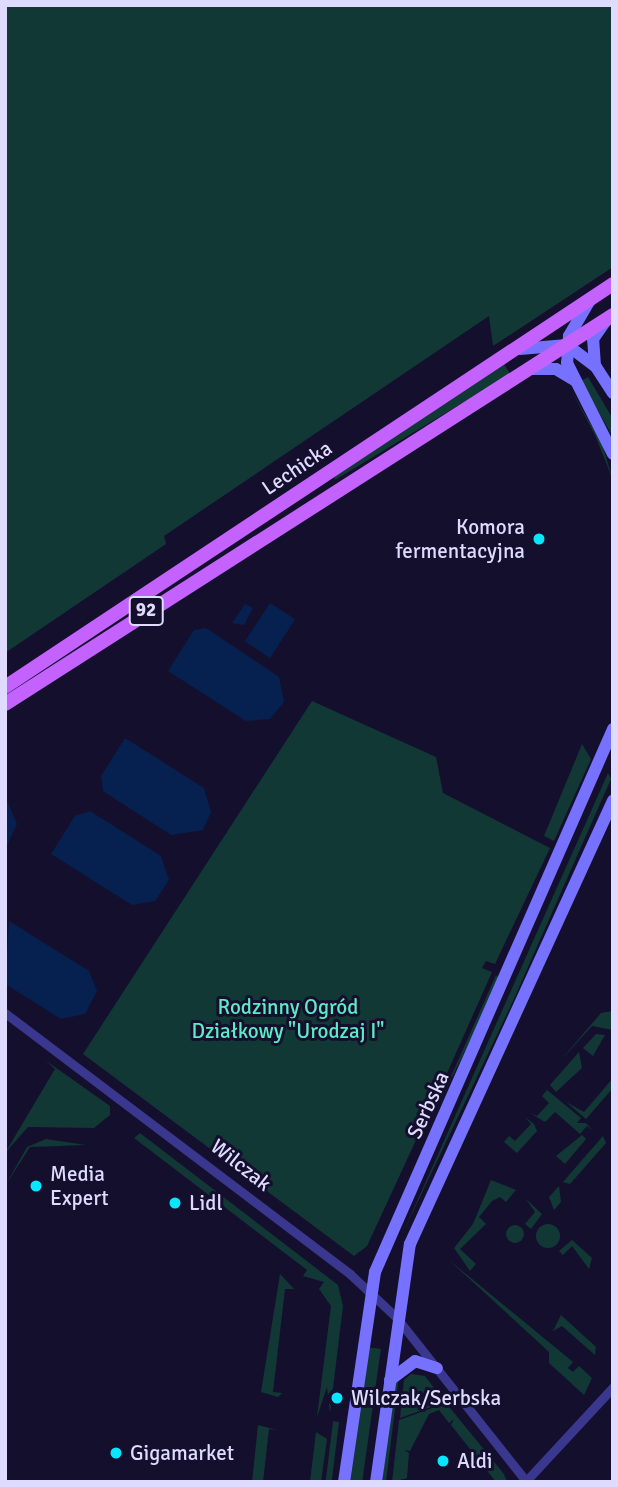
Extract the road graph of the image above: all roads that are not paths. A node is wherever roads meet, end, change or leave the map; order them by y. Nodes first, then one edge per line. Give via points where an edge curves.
1 (613, 284) edge
2 (592, 297) junction
3 (609, 318) edge
4 (567, 345) junction
5 (505, 355) junction
6 (596, 366) junction
7 (531, 369) junction
8 (574, 380) junction
9 (613, 393) edge
10 (613, 454) edge
11 (5, 687) edge
12 (5, 704) edge
13 (613, 729) edge
14 (607, 763) edge
15 (613, 800) edge
16 (5, 1013) edge
17 (369, 1292) junction
18 (396, 1317) junction
19 (437, 1368) junction
20 (613, 1387) edge
21 (387, 1391) junction
22 (526, 1481) edge
23 (344, 1482) edge
24 (376, 1482) edge

1 - 2 main road, Lechicka / 92
2 - 4 street
2 - 5 main road, Lechicka / 92
3 - 4 main road, Lechicka / 92
3 - 6 street via 593,339
4 - 5 street via 533,344
4 - 6 street
4 - 7 main road, Lechicka / 92
4 - 8 street
5 - 11 main road, Lechicka / 92
6 - 9 street
7 - 8 street via 555,369
7 - 12 main road, Lechicka / 92 via 287,518
8 - 10 street
13 - 14 street, Serbska
14 - 17 street, Serbska
15 - 18 street, Serbska via 420,1219
16 - 17 street, Wilczak
17 - 18 street, Wilczak
17 - 23 street, Serbska
18 - 19 street, Wilczak
18 - 21 street, Serbska
19 - 21 street via 422,1362 402,1366
19 - 22 street, Wilczak
20 - 22 street
21 - 24 street, Serbska

